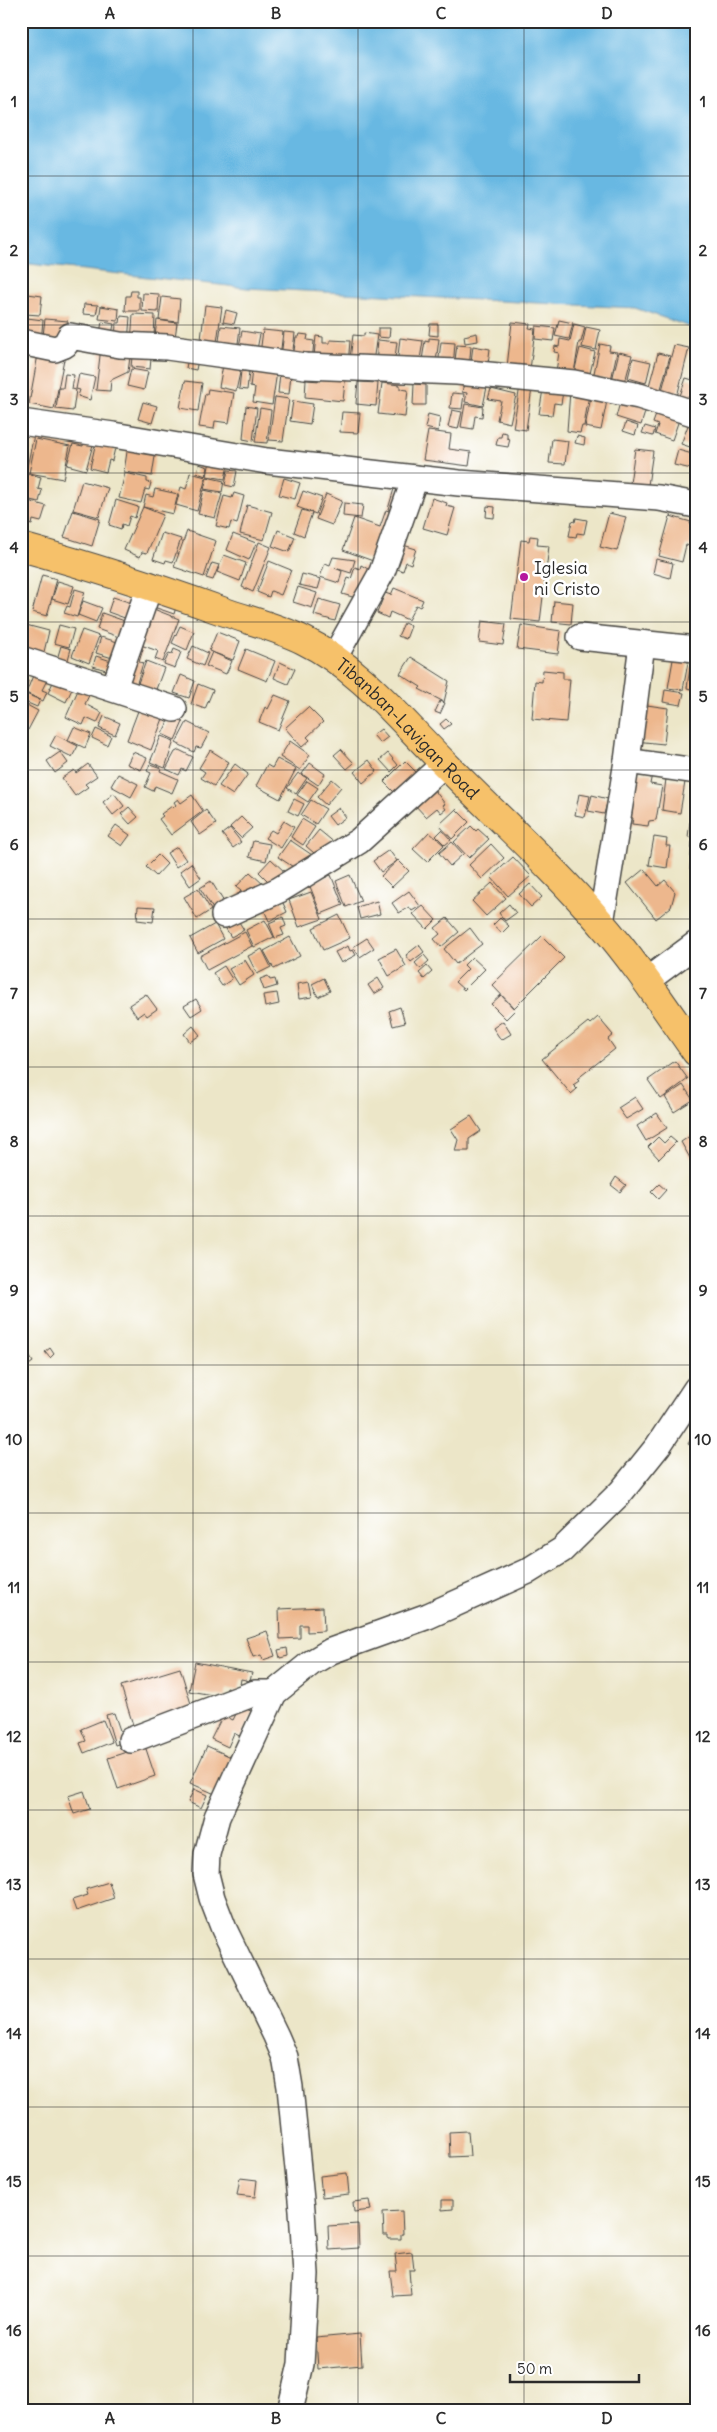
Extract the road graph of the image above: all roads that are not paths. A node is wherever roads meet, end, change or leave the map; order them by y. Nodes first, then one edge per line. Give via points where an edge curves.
1 (21, 342) edge
2 (696, 414) edge
3 (21, 422) edge
4 (415, 478) junction
5 (696, 505) edge
6 (21, 547) edge
7 (150, 585) junction
8 (580, 637) dead end
9 (642, 644) junction
10 (696, 649) edge
11 (334, 658) junction
12 (21, 659) edge
13 (114, 688) junction
14 (174, 710) dead end
15 (627, 761) junction
16 (444, 764) junction
17 (696, 771) edge
18 (224, 915) dead end
19 (602, 923) junction
20 (696, 944) edge
21 (646, 981) junction
22 (696, 1052) edge
23 (696, 1389) edge
24 (274, 1693) junction
25 (131, 1740) dead end
26 (290, 2411) edge

1 - 2 street via 55,349 65,346 70,336 120,345 167,347 305,366 448,372 574,383 638,396
3 - 4 street via 267,461
4 - 5 street via 659,498
4 - 11 street via 382,572
6 - 7 main road, Tibanban-Lavigan Road
7 - 11 main road, Tibanban-Lavigan Road via 303,639
7 - 13 street
8 - 9 street
9 - 10 street
9 - 15 street
11 - 16 main road, Tibanban-Lavigan Road via 355,674
12 - 13 street
13 - 14 street
15 - 17 street
15 - 19 street
16 - 18 street via 360,841 279,890
16 - 19 main road, Tibanban-Lavigan Road via 566,883
19 - 21 main road, Tibanban-Lavigan Road
20 - 21 street
21 - 22 main road, Tibanban-Lavigan Road
23 - 24 street via 658,1446 621,1492 562,1550 528,1571 428,1616 332,1651 311,1663
24 - 25 street via 255,1693
24 - 26 street via 217,1817 207,1854 206,1874 224,1929 285,2057 290,2087 306,2274 301,2364

